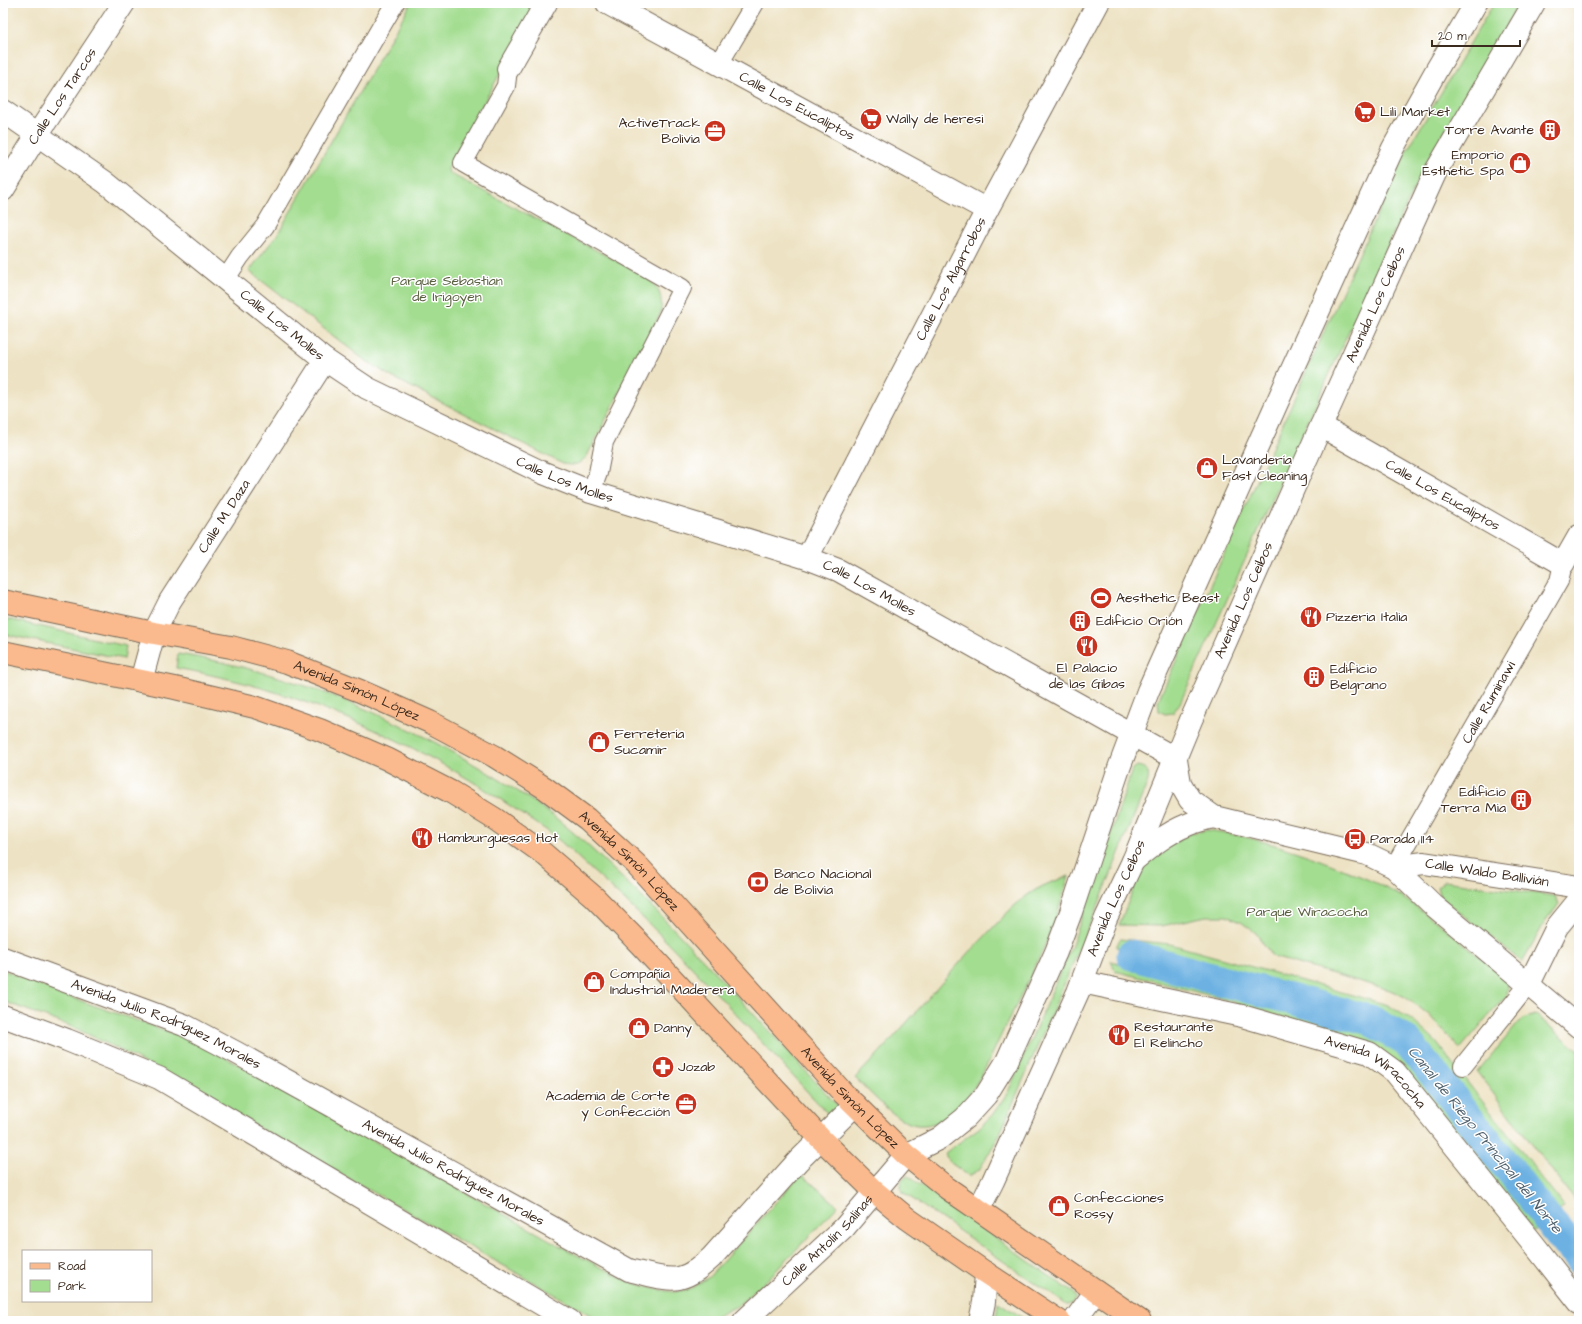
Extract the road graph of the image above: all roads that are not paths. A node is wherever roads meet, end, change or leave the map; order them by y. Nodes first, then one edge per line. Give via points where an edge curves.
1 (124, 3) edge
2 (395, 3) edge
3 (546, 3) edge
4 (607, 3) edge
5 (755, 3) edge
6 (1098, 3) edge
7 (1476, 3) edge
8 (1534, 3) edge
9 (719, 64) junction
10 (508, 68) joint
11 (3, 111) edge
12 (37, 135) junction
13 (3, 190) edge
14 (987, 210) junction
15 (225, 280) junction
16 (325, 360) junction
17 (1321, 426) junction
18 (590, 492) junction
19 (1579, 536) edge
20 (808, 558) junction
21 (1563, 564) junction
22 (3, 601) edge
23 (154, 633) junction
24 (3, 653) edge
25 (141, 681) junction
26 (1132, 733) junction
27 (1176, 759) junction
28 (1214, 817) junction
29 (1133, 861) junction
30 (1394, 867) junction
31 (1579, 887) edge
32 (1579, 900) edge
33 (3, 958) edge
34 (1082, 982) junction
35 (1529, 984) junction
36 (3, 1016) edge
37 (1579, 1027) edge
38 (1463, 1066) dead end
39 (855, 1105) junction
40 (820, 1138) junction
41 (906, 1155) junction
42 (874, 1192) junction
43 (979, 1209) junction
44 (986, 1273) junction
45 (1096, 1291) junction
46 (1579, 1302) edge
47 (559, 1318) edge
48 (744, 1321) edge
49 (980, 1321) edge
50 (1059, 1321) edge
51 (1074, 1321) edge
52 (1140, 1321) edge

1 - 12 street, Calle Los Tarcos
2 - 15 lane via 265,226
3 - 10 street
4 - 9 street, Calle Los Eucaliptos
5 - 9 lane
6 - 14 street, Calle Los Algarrobos
7 - 26 street via 1393,148 1148,691
8 - 17 street, Avenida Los Ceibos via 1437,169
9 - 14 street, Calle Los Eucaliptos
10 - 18 lane via 506,86 463,163 682,288 604,442 598,473
11 - 12 street, Calle Los Molles
12 - 13 street, Calle Los Tarcos
12 - 15 street, Calle Los Molles via 104,182
14 - 20 street, Calle Los Algarrobos
15 - 16 street, Calle Los Molles
16 - 18 street, Calle Los Molles via 367,388 541,472
16 - 23 street, Calle M. Daza via 170,601
17 - 21 street, Calle Los Eucaliptos
17 - 27 street, Avenida Los Ceibos
18 - 20 street, Calle Los Molles
19 - 21 street, Calle Ruminawi
20 - 26 street, Calle Los Molles via 838,570
21 - 30 lane, Calle Ruminawi via 1559,581
22 - 23 main road, Avenida Simón López
23 - 25 street, Calle M. Daza
23 - 39 main road, Avenida Simón López via 231,647 287,662 430,722 494,756 545,788 587,819 637,865
24 - 25 main road
25 - 40 main road via 255,707 320,730 387,759 496,819 544,854 594,897 646,949
26 - 27 street, Calle Los Molles
26 - 41 street via 1056,952 1007,1061 986,1095 965,1118 940,1138
27 - 28 street via 1180,783 1190,800
27 - 29 street, Avenida Los Ceibos
28 - 29 street via 1188,824 1172,832
28 - 30 street via 1367,854
29 - 34 street, Avenida Los Ceibos via 1106,918
30 - 31 street, Calle Waldo Ballivián via 1424,863
30 - 35 street via 1433,905
32 - 35 street via 1556,926
33 - 40 street, Avenida Julio Rodríguez Morales via 184,1025 629,1270 652,1276 679,1278 698,1270
34 - 43 street, Avenida Los Ceibos
34 - 46 street, Avenida Wiracocha via 1242,1016 1369,1054 1395,1072
35 - 37 street
35 - 38 lane
36 - 47 street via 159,1078
39 - 40 street, Avenida Julio Rodríguez Morales
39 - 41 main road, Avenida Simón López
40 - 42 main road
41 - 42 street, Calle Antolín Salinas
41 - 43 main road, Avenida Simón López via 947,1188
42 - 44 main road
42 - 48 street, Calle Antolín Salinas via 844,1228
43 - 45 main road, Avenida Simón López
44 - 49 street
44 - 50 main road
45 - 51 street
45 - 52 main road, Avenida Simón López

